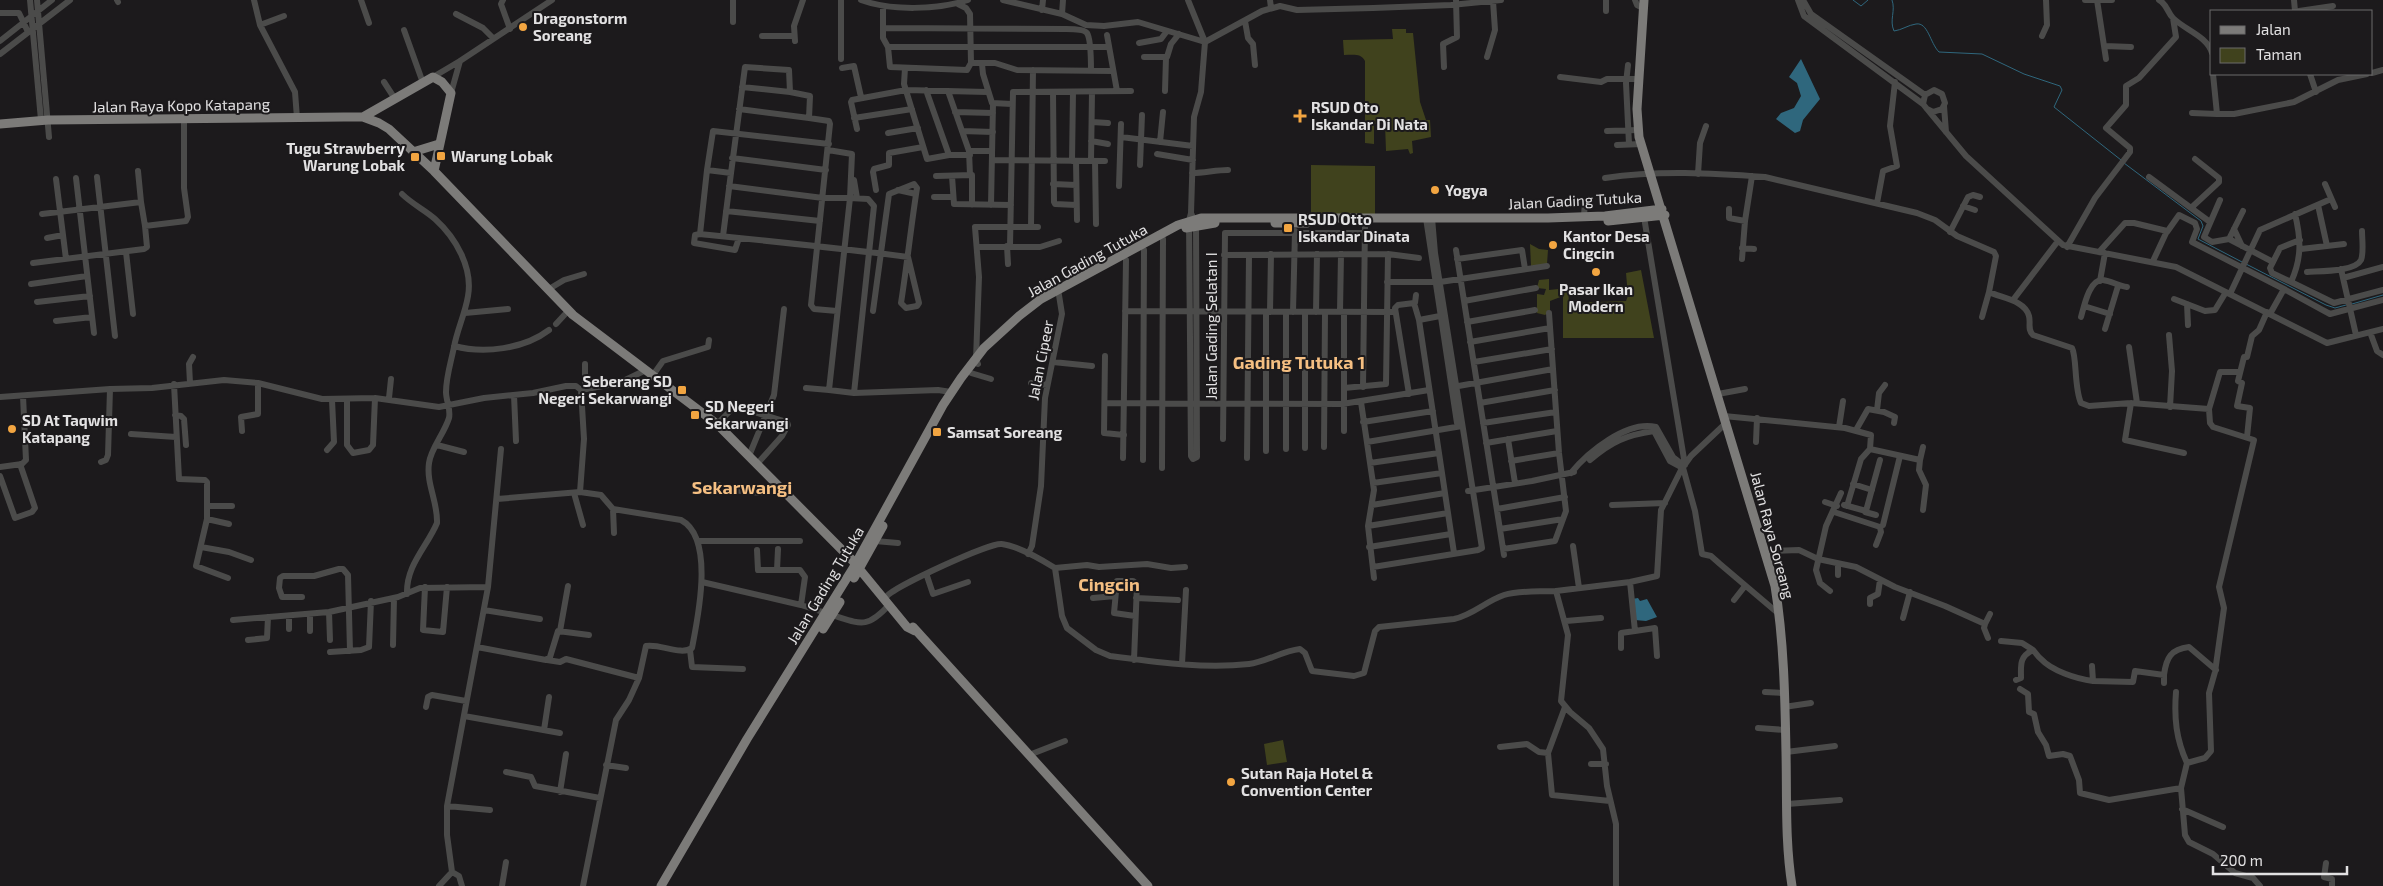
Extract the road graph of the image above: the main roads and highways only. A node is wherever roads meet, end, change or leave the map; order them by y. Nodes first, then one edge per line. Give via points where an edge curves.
1 (1644, 4) edge
2 (374, 111) junction
3 (363, 117) junction
4 (375, 121) junction
5 (0, 124) edge
6 (438, 144) junction
7 (413, 152) junction
8 (434, 171) junction
9 (1664, 212) junction
10 (1623, 217) junction
11 (1646, 217) junction
12 (1560, 220) junction
13 (1192, 221) junction
14 (1429, 221) junction
15 (1294, 224) junction
16 (1670, 232) junction
17 (1059, 292) junction
18 (977, 361) junction
19 (923, 447) junction
20 (857, 562) junction
21 (867, 578) junction
22 (850, 579) junction
23 (1012, 738) junction
24 (706, 814) junction
25 (661, 886) edge
26 (668, 886) edge
27 (1142, 886) edge
28 (1148, 886) edge
29 (1792, 886) edge

1 - 9 main road, Jalan Raya Soreang via 1638,130
2 - 3 main road
2 - 4 main road
2 - 6 main road via 433,77 451,93
3 - 4 main road
3 - 5 main road, Jalan Raya Kopo Katapang via 44,120
4 - 7 main road via 389,129
6 - 7 main road
6 - 8 main road
7 - 8 main road
8 - 20 main road via 568,311 717,424
9 - 10 main road, Jalan Gading Tutuka
9 - 11 main road, Jalan Gading Tutuka
9 - 16 main road, Jalan Raya Soreang
10 - 11 main road, Jalan Gading Tutuka
10 - 12 main road, Jalan Gading Tutuka
10 - 12 main road, Jalan Gading Tutuka via 1584,216
11 - 16 main road
12 - 14 main road, Jalan Gading Tutuka
13 - 15 main road, Jalan Gading Tutuka
13 - 17 main road, Jalan Gading Tutuka via 1126,260
13 - 17 main road, Jalan Gading Tutuka via 1178,225
14 - 15 main road, Jalan Gading Tutuka
14 - 15 main road, Jalan Gading Tutuka via 1365,228
16 - 29 main road, Jalan Raya Soreang via 1775,586 1784,707 1787,849
17 - 18 main road, Jalan Gading Tutuka
18 - 19 main road, Jalan Gading Tutuka
18 - 19 main road, Jalan Gading Tutuka via 951,392
19 - 20 main road, Jalan Gading Tutuka
19 - 20 main road, Jalan Gading Tutuka via 875,541
20 - 21 main road
20 - 21 main road
20 - 22 main road, Jalan Gading Tutuka
20 - 22 main road
21 - 22 main road
21 - 23 main road via 907,627 915,631
22 - 24 main road, Jalan Gading Tutuka
23 - 27 main road
23 - 28 main road
24 - 25 main road, Jalan Gading Tutuka
24 - 26 main road, Jalan Gading Tutuka

